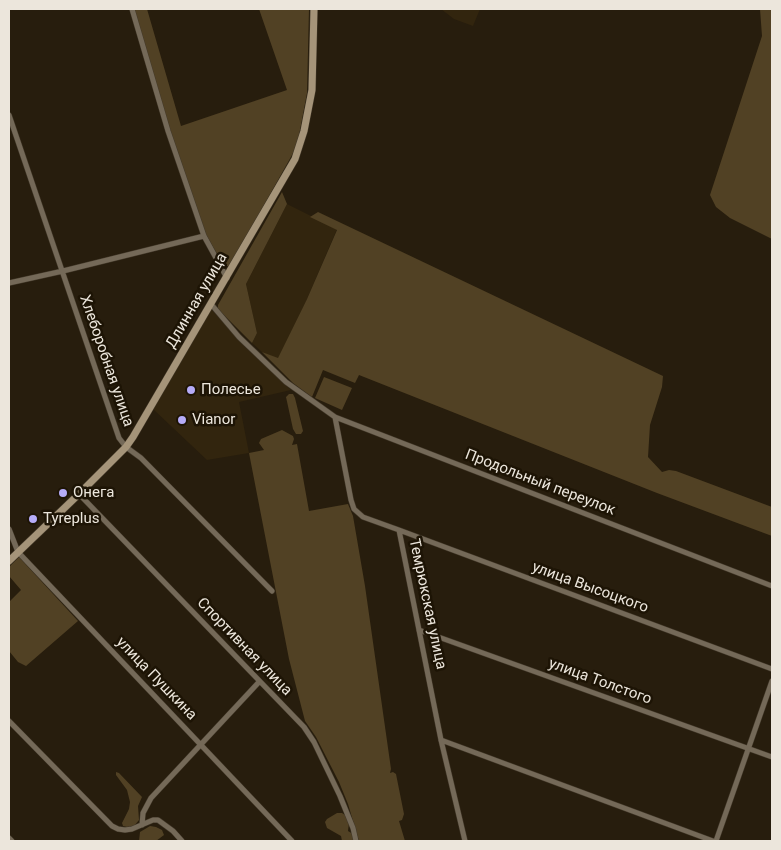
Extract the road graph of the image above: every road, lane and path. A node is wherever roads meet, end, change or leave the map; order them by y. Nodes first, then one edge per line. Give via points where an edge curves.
1 (132, 9) edge
2 (314, 9) edge
3 (9, 115) edge
4 (204, 236) junction
5 (63, 271) junction
6 (227, 278) junction
7 (9, 283) edge
8 (211, 304) junction
9 (335, 417) junction
10 (126, 447) junction
11 (79, 494) junction
12 (9, 529) edge
13 (399, 530) junction
14 (18, 552) junction
15 (9, 561) edge
16 (772, 586) edge
17 (272, 591) dead end
18 (420, 630) junction
19 (772, 669) edge
20 (772, 681) edge
21 (259, 682) junction
22 (9, 721) edge
23 (442, 740) junction
24 (202, 745) junction
25 (748, 748) junction
26 (772, 757) edge
27 (142, 824) junction
28 (9, 838) edge
29 (12, 841) edge
30 (182, 841) edge
31 (292, 841) edge
32 (356, 841) edge
33 (465, 841) edge
34 (714, 841) edge

1 - 4 street via 168,131
2 - 6 street, Длинная улица via 312,90 299,148
3 - 5 street, Хлеборобная улица
4 - 5 street
4 - 6 street
5 - 7 street
5 - 10 street, Хлеборобная улица via 116,432
6 - 8 street, Длинная улица
8 - 9 street via 239,337 286,382
8 - 10 street, Длинная улица
9 - 13 street, Темрюкская улица via 354,509 363,518
9 - 16 street, Продольный переулок
10 - 11 street, Длинная улица
10 - 17 street, Хлеборобная улица via 141,458
11 - 14 street, Длинная улица
11 - 21 street, Спортивная улица
12 - 14 street, улица Пушкина
13 - 18 street, Темрюкская улица
13 - 19 street, улица Высоцкого
14 - 15 street, Длинная улица
14 - 24 street, улица Пушкина
18 - 23 street, Темрюкская улица
18 - 25 street, улица Толстого
20 - 25 street
21 - 24 street
21 - 32 street, Спортивная улица via 300,723 314,742 348,813
22 - 27 street via 112,826 125,830
23 - 33 street, Темрюкская улица
23 - 34 street
24 - 27 street via 151,798 143,812
24 - 31 street, улица Пушкина
25 - 26 street, улица Толстого
25 - 34 street
27 - 30 street via 161,821
28 - 29 street

